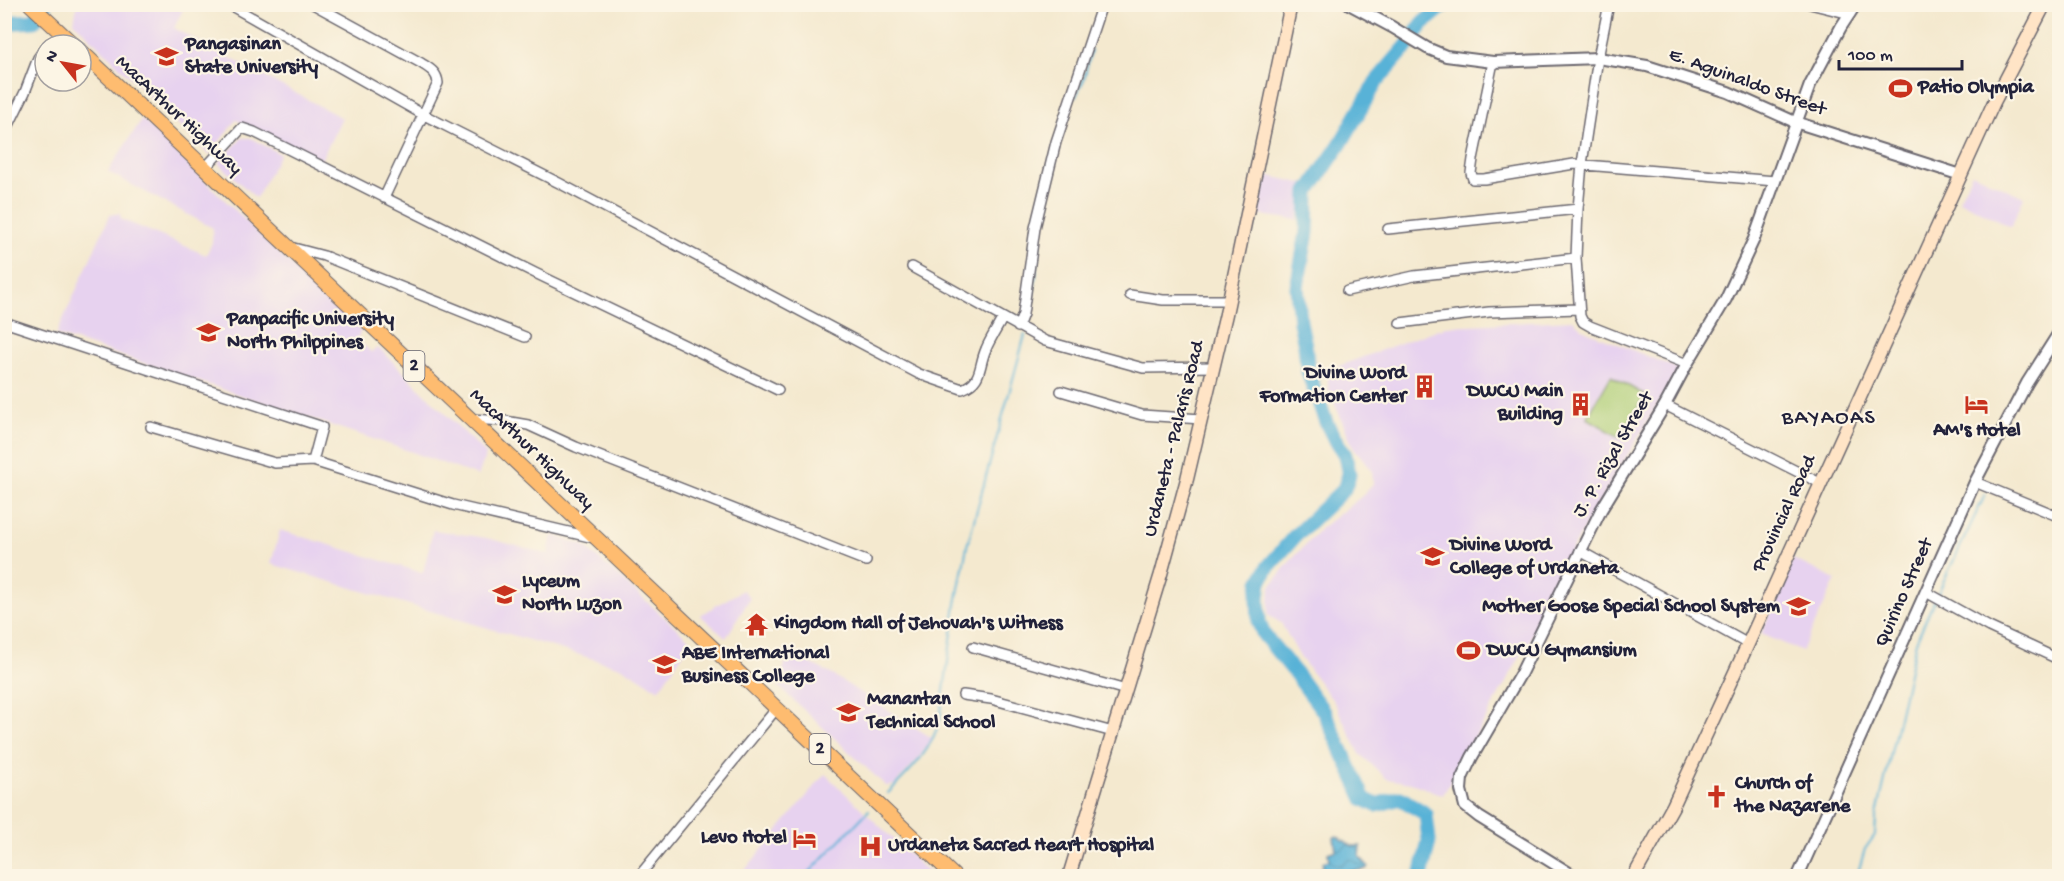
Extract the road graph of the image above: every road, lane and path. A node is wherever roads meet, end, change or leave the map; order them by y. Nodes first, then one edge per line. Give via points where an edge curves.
1 (30, 4) edge
2 (228, 4) edge
3 (313, 4) edge
4 (1102, 4) edge
5 (1291, 4) edge
6 (1349, 4) edge
7 (1609, 4) edge
8 (1810, 4) edge
9 (2045, 4) edge
10 (1853, 9) edge
11 (61, 33) edge
12 (1598, 58) junction
13 (1493, 62) junction
14 (93, 63) edge
15 (33, 70) edge
16 (424, 115) junction
17 (1795, 122) junction
18 (4, 135) edge
19 (1582, 164) junction
20 (206, 168) junction
21 (1961, 175) junction
22 (1775, 182) junction
23 (384, 198) junction
24 (1578, 209) junction
25 (1388, 229) dead end
26 (287, 246) junction
27 (1576, 258) junction
28 (912, 267) dead end
29 (1347, 291) dead end
30 (1130, 295) dead end
31 (1228, 300) junction
32 (1578, 309) junction
33 (1002, 319) junction
34 (4, 322) edge
35 (1400, 323) dead end
36 (1021, 328) junction
37 (2060, 331) edge
38 (525, 337) dead end
39 (1687, 364) junction
40 (1214, 367) junction
41 (778, 390) dead end
42 (1061, 391) dead end
43 (1665, 405) junction
44 (470, 419) junction
45 (1201, 419) junction
46 (151, 427) dead end
47 (313, 461) junction
48 (1975, 482) junction
49 (1820, 483) junction
50 (2060, 517) edge
51 (596, 539) junction
52 (1580, 551) junction
53 (866, 561) dead end
54 (1926, 592) junction
55 (1748, 645) junction
56 (973, 647) dead end
57 (2060, 660) edge
58 (1126, 690) junction
59 (963, 695) dead end
60 (777, 708) junction
61 (1113, 732) junction
62 (639, 876) edge
63 (954, 876) edge
64 (1070, 876) edge
65 (1574, 876) edge
66 (1634, 876) edge
67 (1798, 876) edge

1 - 11 main road
2 - 16 street
3 - 16 street via 436,74 438,84
4 - 36 street via 1056,142 1035,228
5 - 31 main road, Urdaneta - Palaris Road
6 - 13 street, E. Aguinaldo Street via 1446,56
7 - 12 street
8 - 10 street
9 - 21 main road, Provincial Road
10 - 17 street, J. P. Rizal Street via 1819,68
12 - 13 street, E. Aguinaldo Street
12 - 17 street, E. Aguinaldo Street via 1668,72
12 - 19 street
13 - 19 street via 1473,159 1473,178
14 - 20 main road, MacArthur Highway / 2
15 - 18 street
16 - 23 street
16 - 33 street via 919,374 962,389 972,385
17 - 21 street, E. Aguinaldo Street
17 - 22 street, J. P. Rizal Street
19 - 22 street
19 - 24 street
20 - 23 street via 242,128
20 - 26 main road, MacArthur Highway / 2
21 - 49 main road, Provincial Road
22 - 39 street, J. P. Rizal Street via 1726,299
23 - 41 street
24 - 25 street
24 - 27 street
26 - 38 street via 324,256
26 - 44 main road, MacArthur Highway / 2
27 - 29 street via 1414,276
27 - 32 street
28 - 33 street
30 - 31 street via 1162,300
31 - 40 main road, Urdaneta - Palaris Road
32 - 35 street via 1472,314
32 - 39 street via 1583,322 1590,326
33 - 36 street
34 - 47 street via 320,426
36 - 40 street via 1037,338 1143,368
37 - 48 street, Quirino Street via 2027,383
39 - 43 street, J. P. Rizal Street
40 - 45 main road, Urdaneta - Palaris Road
42 - 45 street via 1142,415
43 - 49 street
43 - 52 street, J. P. Rizal Street
44 - 51 main road, MacArthur Highway / 2
44 - 53 street via 528,425
45 - 58 main road, Urdaneta - Palaris Road
46 - 47 street via 275,463
47 - 51 street via 453,505
48 - 50 street
48 - 54 street, Quirino Street
49 - 55 main road, Provincial Road
51 - 60 main road, MacArthur Highway / 2
52 - 55 street
52 - 65 street, J. P. Rizal Street via 1521,673 1472,757 1461,790 1465,806 1479,817
54 - 57 street
54 - 67 street, Quirino Street
55 - 66 main road, Provincial Road via 1673,806
56 - 58 street
58 - 61 main road, Urdaneta - Palaris Road
59 - 61 street
60 - 62 street
60 - 63 main road, MacArthur Highway / 2
61 - 64 main road, Urdaneta - Palaris Road

